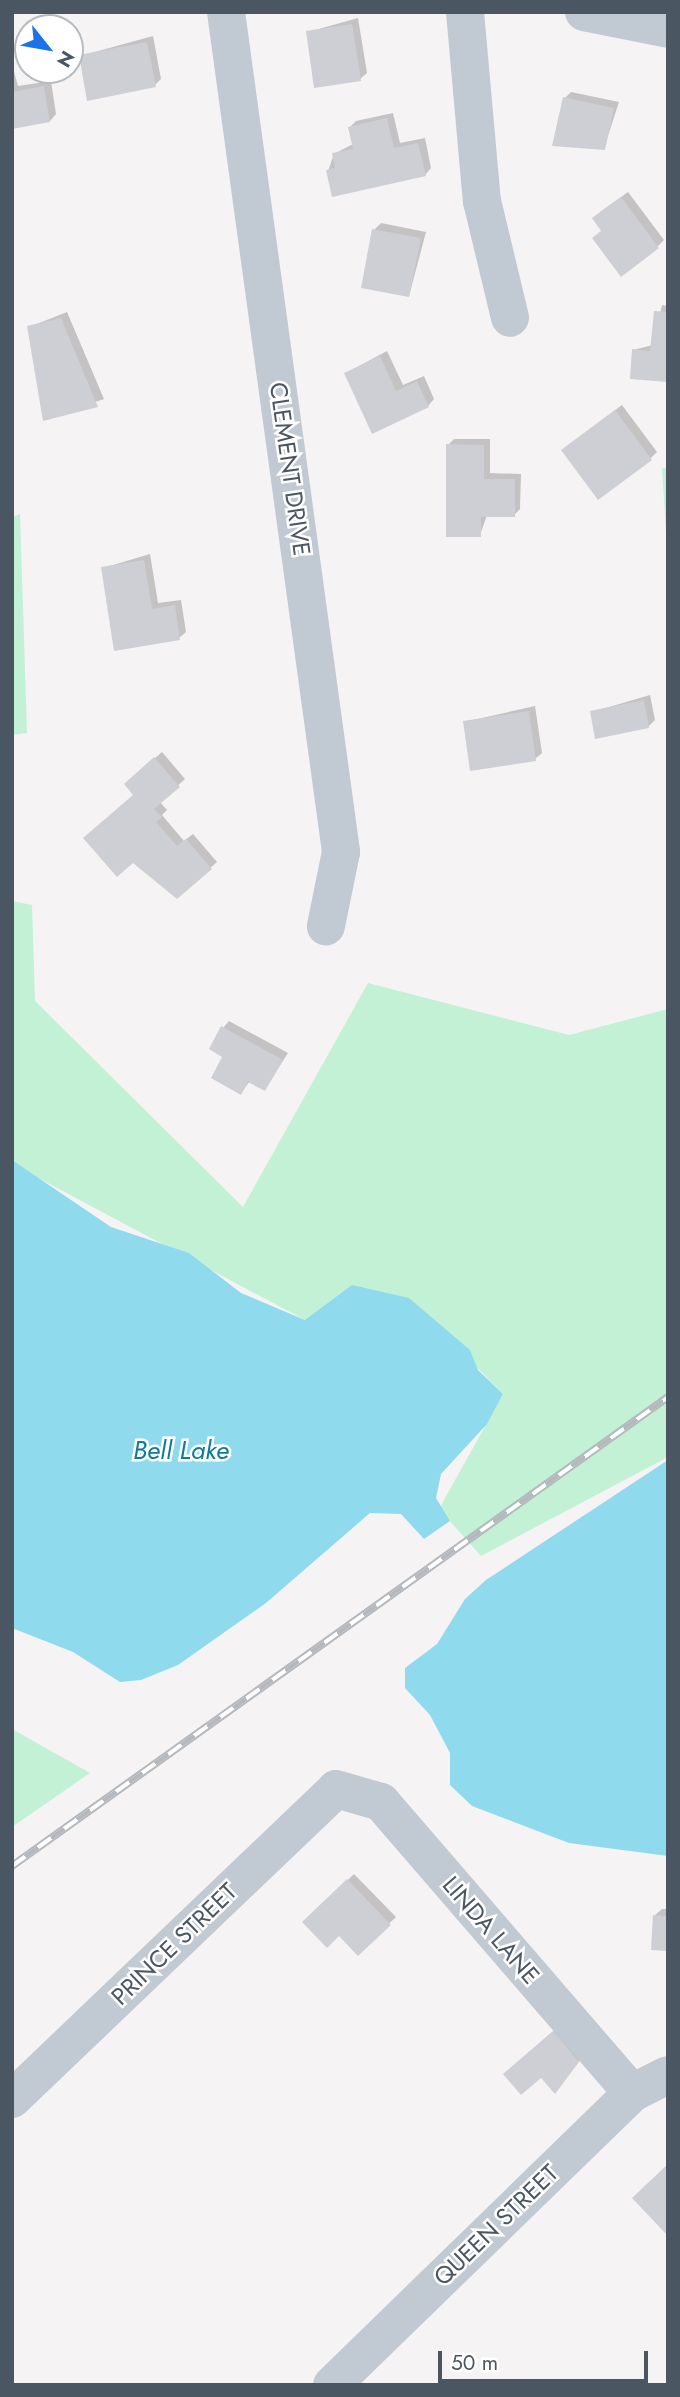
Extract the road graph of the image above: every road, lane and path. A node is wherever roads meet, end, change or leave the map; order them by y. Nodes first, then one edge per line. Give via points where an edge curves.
1 (226, 12) edge
2 (465, 12) edge
3 (584, 12) edge
4 (668, 29) edge
5 (510, 318) dead end
6 (326, 926) dead end
7 (336, 1789) joint
8 (668, 2075) edge
9 (632, 2093) junction
10 (12, 2099) edge
11 (332, 2385) edge

1 - 6 street, CLEMENT DRIVE via 341,852
2 - 5 street via 482,201
3 - 4 street
7 - 9 street, LINDA LANE via 381,1802
7 - 10 street, PRINCE STREET
8 - 9 street, QUEEN STREET
9 - 11 street, QUEEN STREET

